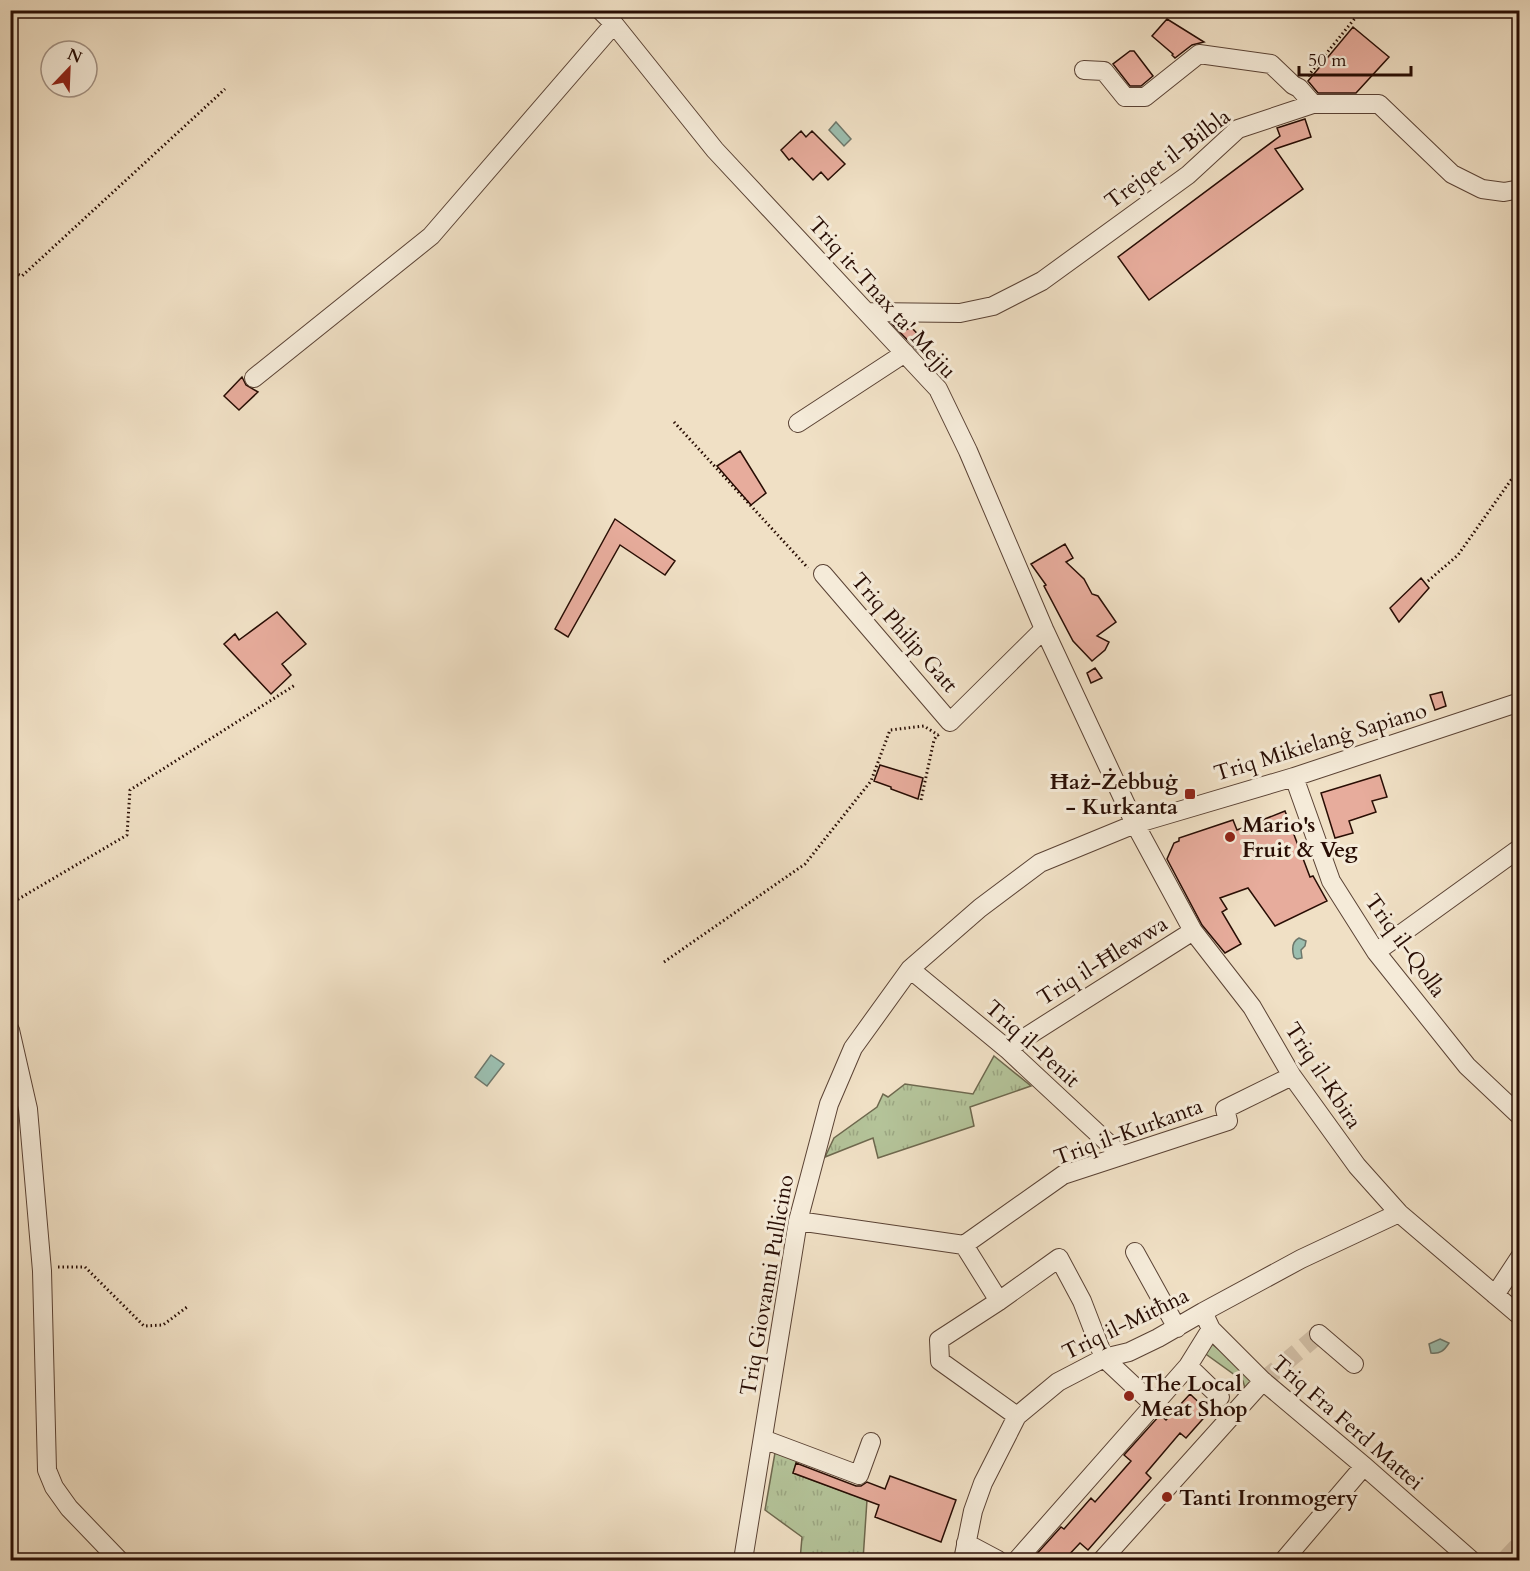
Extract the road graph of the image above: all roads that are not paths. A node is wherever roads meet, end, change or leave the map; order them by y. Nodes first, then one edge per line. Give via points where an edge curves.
1 (600, 10) edge
2 (614, 24) junction
3 (1084, 70) dead end
4 (1312, 104) junction
5 (1520, 189) edge
6 (867, 312) junction
7 (905, 353) junction
8 (254, 378) dead end
9 (798, 423) dead end
10 (823, 574) road end
11 (1044, 629) junction
12 (1520, 702) edge
13 (1294, 777) junction
14 (1135, 824) junction
15 (1520, 848) edge
16 (1192, 931) junction
17 (1377, 952) junction
18 (910, 969) junction
19 (10, 1030) edge
20 (1007, 1049) junction
21 (1292, 1076) junction
22 (1520, 1116) edge
23 (1121, 1155) junction
24 (1399, 1213) junction
25 (798, 1221) junction
26 (964, 1245) junction
27 (1135, 1252) dead end
28 (1520, 1257) edge
29 (1496, 1295) junction
30 (999, 1301) junction
31 (1203, 1312) junction
32 (1520, 1316) edge
33 (1177, 1328) junction
34 (1211, 1329) junction
35 (1319, 1334) dead end
36 (1104, 1358) junction
37 (1354, 1364) dead end
38 (1188, 1366) junction
39 (1263, 1381) junction
40 (1220, 1397) dead end
41 (1153, 1404) junction
42 (1017, 1416) junction
43 (763, 1439) junction
44 (871, 1442) dead end
45 (1364, 1466) junction
46 (965, 1552) edge
47 (119, 1560) edge
48 (743, 1560) edge
49 (998, 1560) edge
50 (1017, 1560) edge
51 (1102, 1560) edge
52 (1284, 1560) edge
53 (1471, 1560) edge

1 - 2 street, Triq it-Tnax ta' Mejju
2 - 6 street, Triq it-Tnax ta' Mejju via 715,150
2 - 8 street via 431,236
3 - 4 street via 1104,72 1125,97 1145,97 1199,54 1271,64
4 - 5 street, Trejqet il-Bilbla via 1379,104 1452,174 1482,189
4 - 6 street, Trejqet il-Bilbla via 1238,129 1188,176 1041,281 993,306 960,313
6 - 7 street, Triq it-Tnax ta' Mejju
7 - 9 street
7 - 11 street, Triq it-Tnax ta' Mejju via 938,389
10 - 11 street, Triq Philip Gatt via 944,728
11 - 14 street, Triq it-Tnax ta' Mejju
12 - 13 street, Triq Mikielanġ Sapiano
13 - 14 street, Triq Mikielanġ Sapiano
13 - 17 street, Triq il-Qolla via 1331,881
14 - 16 street, Triq il-Kbira
14 - 18 street, Triq Mikielanġ Sapiano via 1041,863 980,908
15 - 17 street
16 - 20 street, Triq il-Ħlewwa
16 - 21 street, Triq il-Kbira via 1252,1007
17 - 22 street, Triq il-Qolla via 1467,1066
18 - 20 street, Triq il-Penit
18 - 25 street, Triq Giovanni Pullicino via 854,1048 829,1104
19 - 47 street via 28,1109 41,1268 47,1470 69,1508
20 - 23 street, Triq il-Penit
21 - 23 street, Triq il-Kurkanta via 1225,1109 1228,1121
21 - 24 street, Triq il-Kbira via 1357,1166
23 - 26 street, Triq il-Kurkanta via 1063,1175
24 - 29 street, Triq il-Kbira
24 - 31 street, Triq il-Mitħna via 1301,1259
25 - 26 street
25 - 43 street, Triq Giovanni Pullicino
26 - 30 street
27 - 33 street
28 - 29 street
29 - 32 street, Triq il-Kbira
30 - 36 street via 1059,1258 1082,1300
30 - 42 street via 939,1340 940,1361
31 - 33 street, Triq il-Mitħna
31 - 34 street, Triq Fra Ferd Mattei
33 - 36 street, Triq il-Mitħna via 1130,1352
34 - 38 street
34 - 39 street, Triq Fra Ferd Mattei
35 - 37 street
36 - 41 street
36 - 42 street, Triq il-Mitħna via 1058,1382
38 - 40 street
38 - 41 street
39 - 45 street, Triq Fra Ferd Mattei
39 - 51 street
41 - 50 street
42 - 46 street, Triq il-Mitħna via 973,1511
43 - 44 street via 860,1475
43 - 48 street, Triq Giovanni Pullicino
45 - 52 street
45 - 53 street, Triq Fra Ferd Mattei
46 - 49 street

